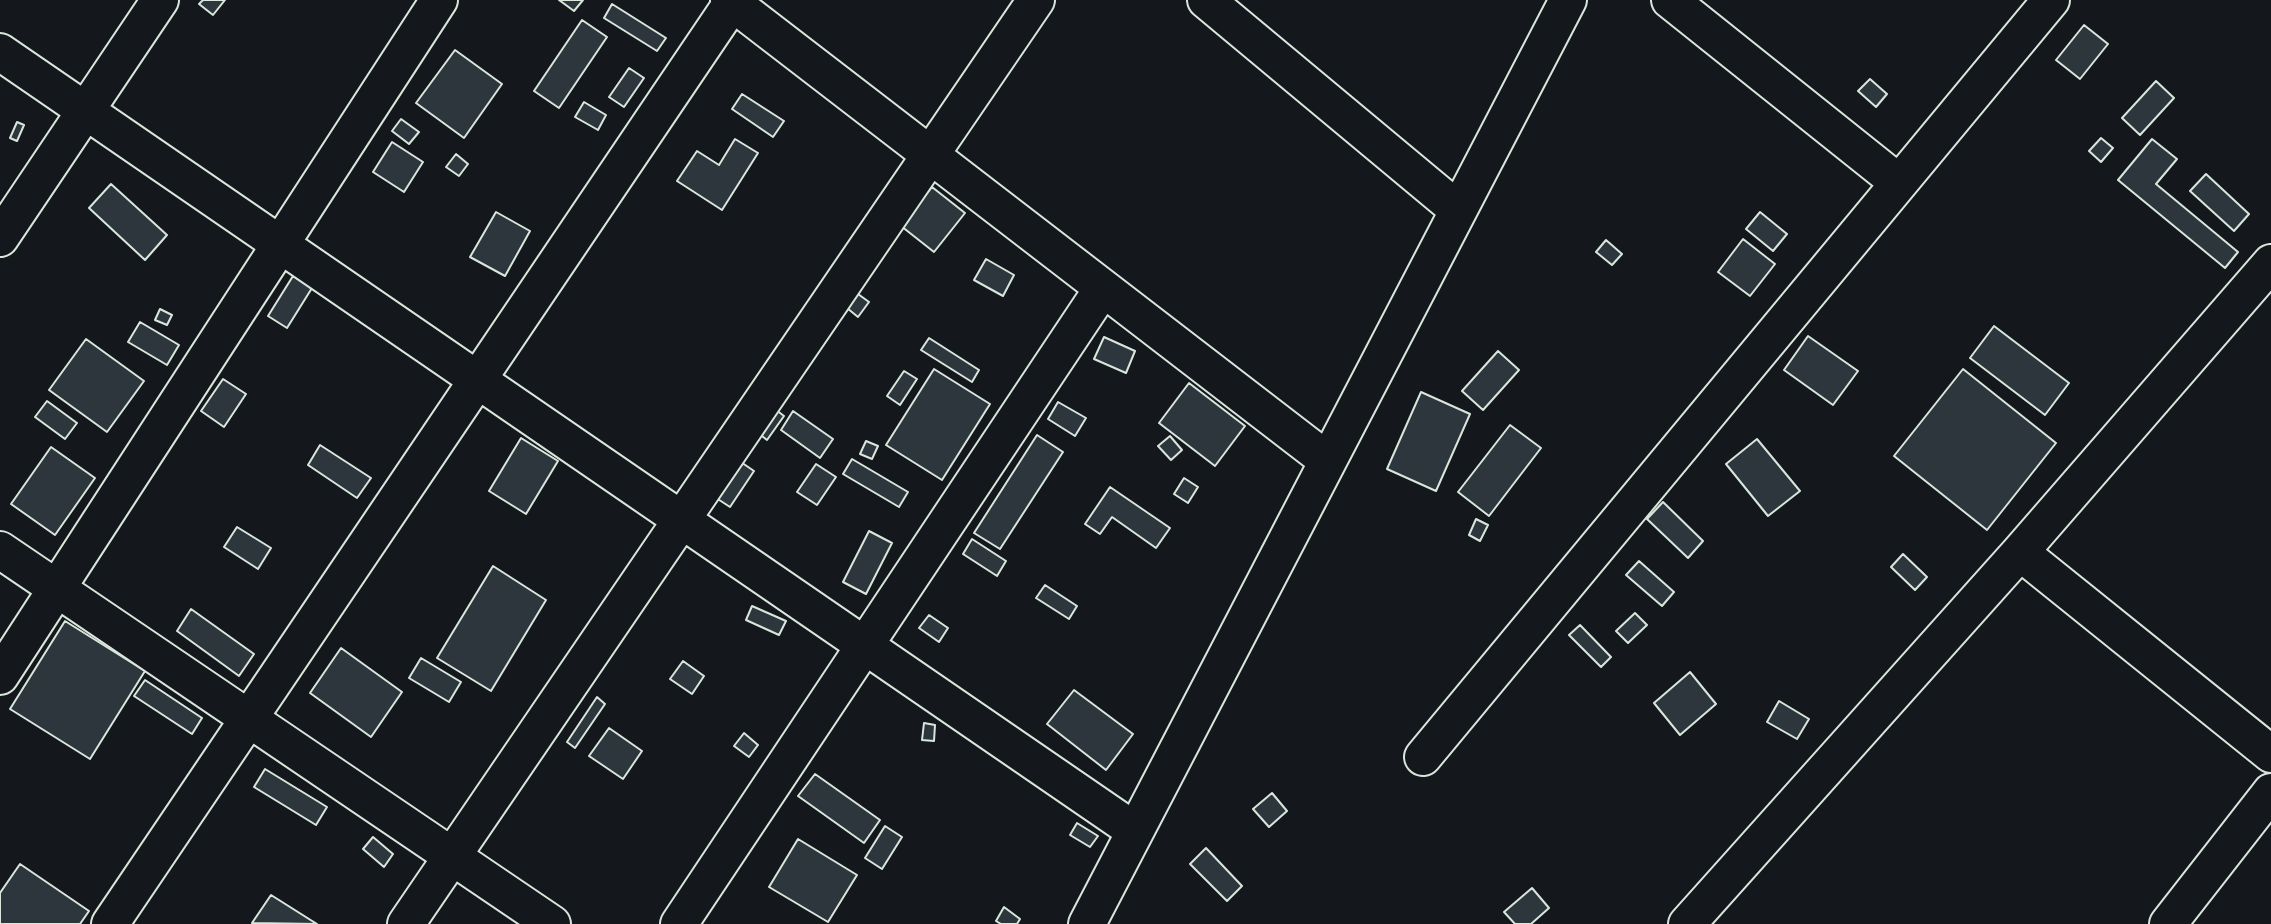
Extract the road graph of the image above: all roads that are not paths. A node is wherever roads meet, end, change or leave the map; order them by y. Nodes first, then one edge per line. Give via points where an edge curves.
1 (160, 0) edge
2 (439, 0) edge
3 (1036, 0) edge
4 (1206, 0) edge
5 (1568, 0) edge
6 (1670, 0) edge
7 (2051, 0) edge
8 (730, 1) edge
9 (0, 52) edge
10 (85, 111) junction
11 (931, 155) junction
12 (1899, 183) junction
13 (1458, 210) junction
14 (0, 238) edge
15 (281, 244) junction
16 (2271, 263) edge
17 (1103, 288) junction
18 (478, 379) junction
19 (1328, 461) junction
20 (682, 520) junction
21 (0, 550) edge
22 (2020, 552) junction
23 (57, 589) junction
24 (865, 645) junction
25 (0, 676) edge
26 (248, 719) junction
27 (2271, 754) edge
28 (1423, 757) dead end
29 (2271, 792) edge
30 (1135, 831) junction
31 (452, 857) junction
32 (110, 924) edge
33 (406, 924) edge
34 (552, 924) edge
35 (679, 924) edge
36 (1087, 924) edge
37 (1687, 924) edge
38 (2168, 924) edge

1 - 10 street
2 - 15 street
3 - 11 street
4 - 13 street
5 - 13 street
6 - 12 street
7 - 12 street
8 - 11 street
8 - 18 street
9 - 10 street
10 - 14 street
10 - 15 street
11 - 17 street
11 - 20 street
12 - 28 street
13 - 19 street
15 - 18 street
15 - 23 street
16 - 22 street
17 - 19 street
17 - 24 street
18 - 20 street
18 - 26 street
19 - 30 street
20 - 24 street
20 - 31 street
21 - 23 street
22 - 27 street
22 - 37 street
23 - 25 street
23 - 26 street
24 - 30 street
24 - 35 street
26 - 31 street
26 - 32 street
29 - 38 street
30 - 36 street
31 - 33 street
31 - 34 street

